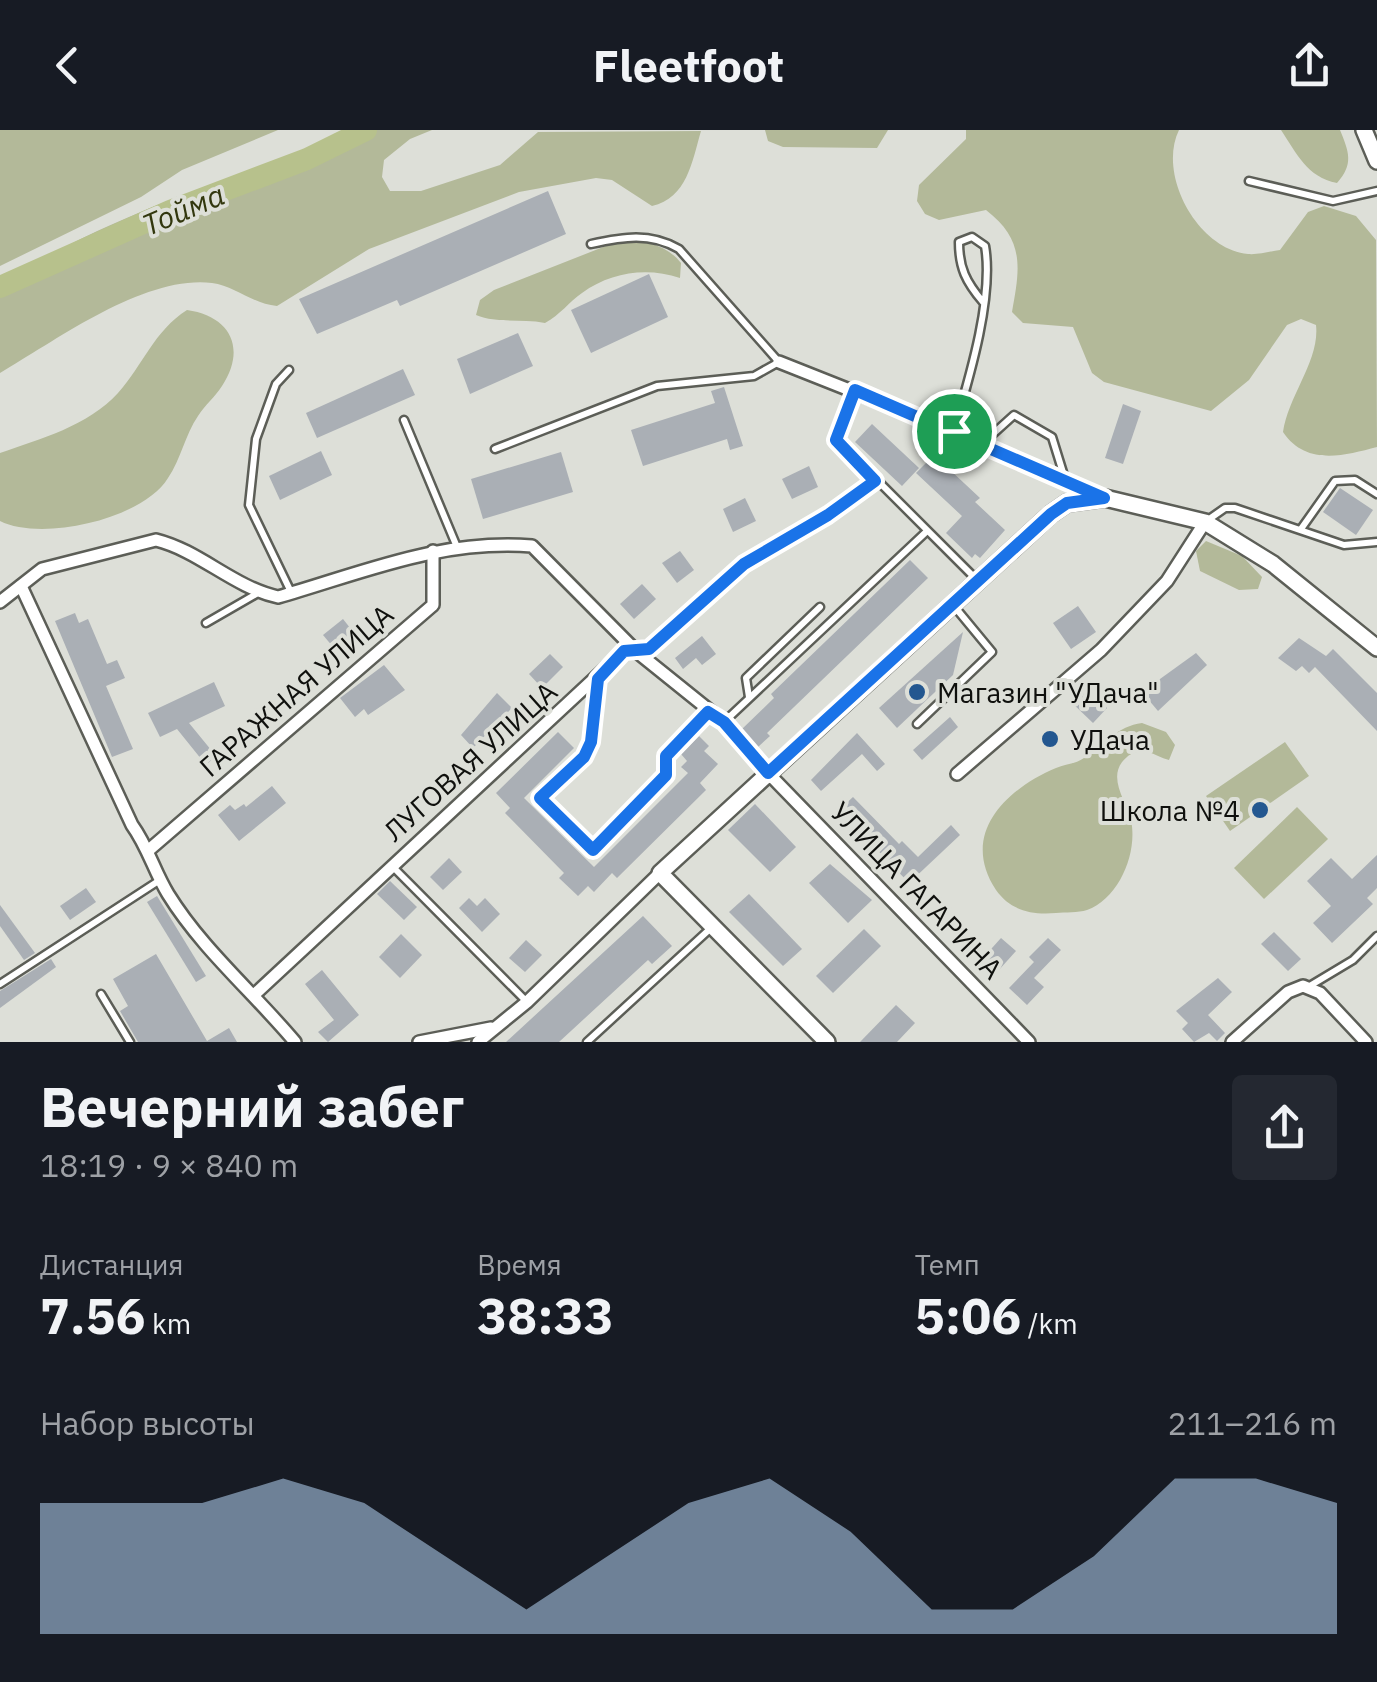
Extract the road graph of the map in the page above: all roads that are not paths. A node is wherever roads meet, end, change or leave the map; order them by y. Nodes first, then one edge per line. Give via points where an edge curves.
1 (1364, 130) edge
2 (1377, 161) edge
3 (1250, 181) dead end
4 (1377, 191) edge
5 (591, 244) dead end
6 (983, 302) junction
7 (778, 362) junction
8 (289, 370) dead end
9 (855, 390) junction
10 (404, 420) dead end
11 (954, 431) junction
12 (983, 443) junction
13 (495, 449) dead end
14 (1065, 480) junction
15 (875, 481) junction
16 (1377, 494) edge
17 (1104, 498) junction
18 (1205, 522) junction
19 (1301, 529) junction
20 (926, 532) junction
21 (1377, 542) edge
22 (458, 547) junction
23 (433, 551) junction
24 (978, 582) junction
25 (21, 586) junction
26 (258, 593) junction
27 (292, 593) junction
28 (0, 602) edge
29 (820, 606) dead end
30 (954, 606) junction
31 (206, 623) dead end
32 (1377, 648) edge
33 (637, 652) junction
34 (598, 679) junction
35 (750, 698) junction
36 (708, 712) junction
37 (724, 722) junction
38 (917, 724) dead end
39 (768, 773) junction
40 (958, 774) dead end
41 (150, 849) junction
42 (392, 866) junction
43 (660, 873) junction
44 (162, 880) junction
45 (715, 924) junction
46 (1377, 936) edge
47 (0, 984) edge
48 (1308, 987) junction
49 (101, 994) dead end
50 (255, 994) junction
51 (527, 1002) junction
52 (500, 1026) junction
53 (825, 1041) edge
54 (130, 1042) edge
55 (295, 1042) edge
56 (418, 1042) edge
57 (478, 1042) edge
58 (587, 1042) edge
59 (1030, 1042) edge
60 (1232, 1042) edge
61 (1366, 1042) edge

1 - 2 street
3 - 4 lane via 1333,200
5 - 7 lane via 628,236 661,238 679,249
6 - 6 lane via 985,246 972,237 959,242 959,257 964,280
6 - 11 lane
7 - 9 street
7 - 13 lane via 754,376 657,386
8 - 27 lane via 276,384 256,439 249,505
9 - 11 street
9 - 15 lane via 836,440
10 - 22 lane
11 - 12 street
12 - 14 street
12 - 14 lane via 1014,414 1052,437
14 - 17 street
15 - 20 lane
15 - 33 street, ЛУГОВАЯ УЛИЦА via 744,564 649,649
16 - 19 lane via 1355,480 1335,481
17 - 18 street
17 - 24 street via 1067,503
18 - 19 lane via 1235,508
18 - 32 street via 1273,564
18 - 40 street via 1167,581 1101,650
19 - 21 lane via 1344,545
20 - 24 lane
20 - 35 lane
22 - 23 street, УЛИЦА ГАГАРИНА
22 - 33 street, УЛИЦА ГАГАРИНА via 532,546
23 - 27 street, УЛИЦА ГАГАРИНА
23 - 41 street, ГАРАЖНАЯ УЛИЦА via 434,604
24 - 30 street
25 - 26 street via 42,569 156,540
25 - 28 street
25 - 41 street via 132,825
26 - 27 street, УЛИЦА ГАГАРИНА
26 - 31 lane
29 - 35 lane via 746,678
30 - 38 lane via 992,652
30 - 39 street
33 - 34 street, ЛУГОВАЯ УЛИЦА via 624,651
33 - 36 street, УЛИЦА ГАГАРИНА
34 - 36 lane via 584,757 540,798 593,850 666,775 666,756
34 - 42 street, ЛУГОВАЯ УЛИЦА
35 - 37 lane
36 - 37 street, УЛИЦА ГАГАРИНА
37 - 39 street, УЛИЦА ГАГАРИНА
39 - 43 street
39 - 59 street, УЛИЦА ГАГАРИНА
41 - 44 street
42 - 50 street, ЛУГОВАЯ УЛИЦА
42 - 51 lane
43 - 45 street
43 - 51 street
44 - 47 lane
44 - 50 street via 217,958
45 - 53 street
45 - 58 lane
46 - 48 lane via 1353,960
48 - 60 street via 1292,989
48 - 61 street
49 - 54 lane
50 - 55 street
51 - 52 street
52 - 56 street
52 - 57 street

